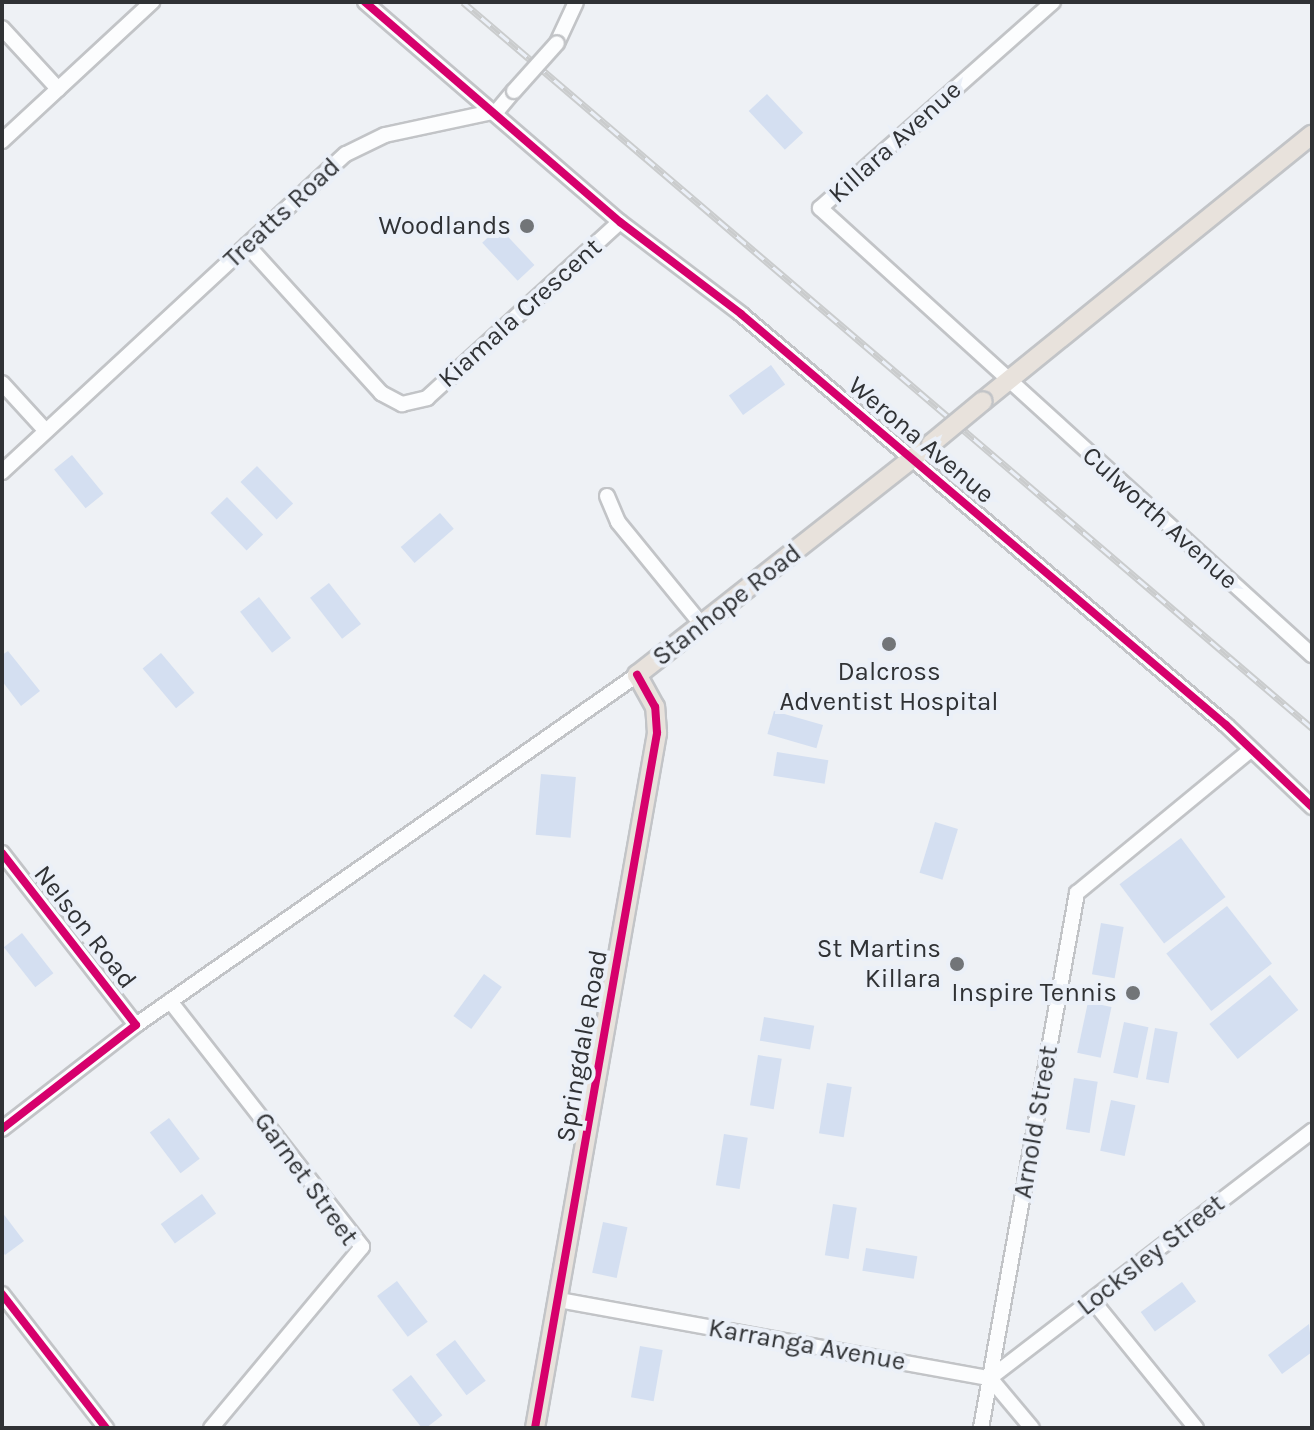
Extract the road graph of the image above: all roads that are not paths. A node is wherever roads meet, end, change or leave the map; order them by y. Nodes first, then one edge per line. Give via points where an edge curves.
1 (152, 2) edge
2 (365, 2) edge
3 (576, 2) edge
4 (1053, 2) edge
5 (2, 28) edge
6 (58, 89) junction
7 (497, 111) junction
8 (1312, 135) edge
9 (2, 141) edge
10 (620, 222) junction
11 (247, 245) junction
12 (1007, 381) junction
13 (2, 383) edge
14 (46, 431) junction
15 (912, 459) junction
16 (2, 472) edge
17 (607, 496) dead end
18 (702, 625) junction
19 (1312, 655) edge
20 (637, 675) junction
21 (1248, 752) junction
22 (1312, 807) edge
23 (2, 853) edge
24 (170, 1001) junction
25 (136, 1025) junction
26 (2, 1129) edge
27 (1312, 1131) edge
28 (2, 1294) edge
29 (559, 1300) junction
30 (1093, 1301) junction
31 (990, 1378) junction
32 (106, 1428) edge
33 (211, 1428) edge
34 (535, 1428) edge
35 (981, 1428) edge
36 (1032, 1428) edge
37 (1196, 1428) edge

1 - 6 street
2 - 7 street, Werona Avenue
3 - 7 street, bridge via 557,43
4 - 12 street, Killara Avenue via 820,208
5 - 6 street
6 - 9 street
7 - 10 street, Werona Avenue
7 - 11 street, Treatts Road via 385,135 346,154
8 - 12 main road, Stanhope Road
10 - 11 street, Kiamala Crescent via 427,398 402,404 381,393
10 - 15 street, Werona Avenue via 741,314
11 - 14 street, Treatts Road
12 - 15 main road, Stanhope Road, bridge
12 - 19 street, Culworth Avenue
13 - 14 street
14 - 16 street, Treatts Road
15 - 18 main road, Stanhope Road
15 - 21 street, Werona Avenue via 1214,715
17 - 18 street via 618,522
18 - 20 main road, Stanhope Road
20 - 24 street, Stanhope Road
20 - 29 main road, Springdale Road via 658,724
21 - 22 street, Werona Avenue
21 - 31 street, Arnold Street via 1077,893
23 - 25 street, Nelson Road
24 - 25 street, Stanhope Road
24 - 33 street, Garnet Street via 362,1247
25 - 26 street, Stanhope Road
27 - 30 street, Locksley Street
28 - 32 street
29 - 31 street, Karranga Avenue
29 - 34 main road, Springdale Road
30 - 31 street, Locksley Street
30 - 37 street
31 - 35 street, Arnold Street
31 - 36 street

